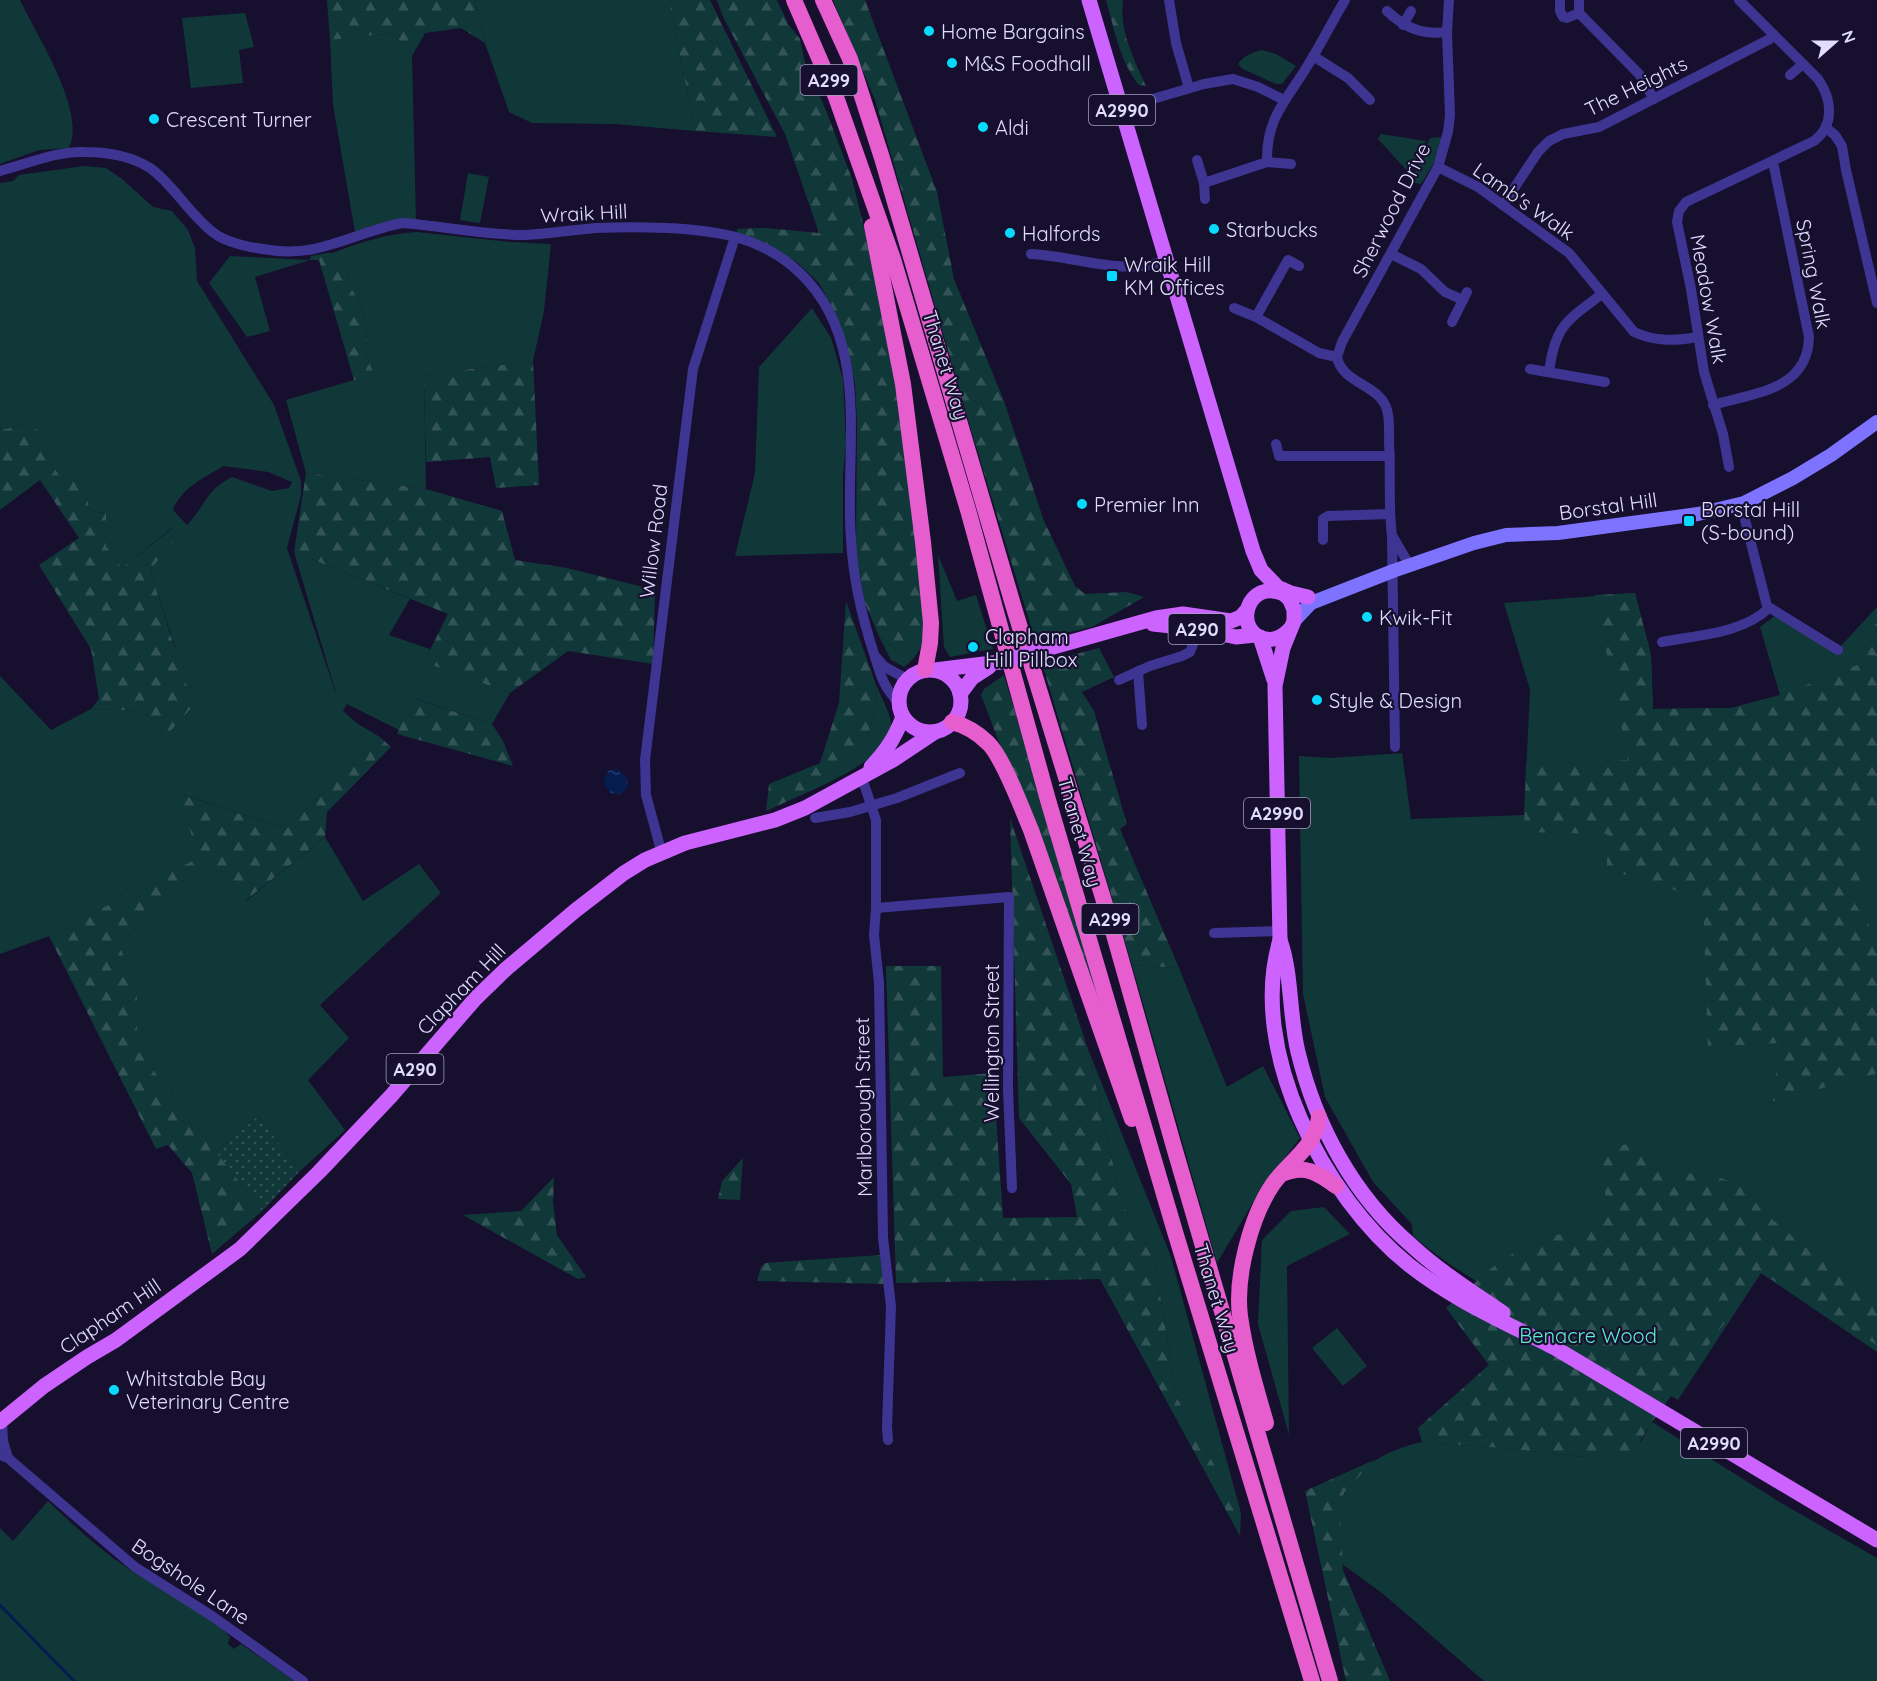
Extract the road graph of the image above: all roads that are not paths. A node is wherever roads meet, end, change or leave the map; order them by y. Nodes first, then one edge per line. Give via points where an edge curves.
1 (794, 0) edge
2 (823, 0) edge
3 (1089, 0) edge
4 (1169, 0) edge
5 (1345, 0) edge
6 (1449, 0) edge
7 (1560, 0) edge
8 (1579, 0) edge
9 (1739, 0) edge
10 (1412, 10) dead end
11 (1387, 11) dead end
12 (1579, 13) junction
13 (1403, 25) junction
14 (1447, 32) junction
15 (1773, 34) junction
16 (1313, 56) junction
17 (1803, 64) junction
18 (1790, 75) dead end
19 (1189, 88) junction
20 (1654, 99) junction
21 (1284, 100) junction
22 (1370, 100) dead end
23 (1122, 108) junction
24 (1826, 128) junction
25 (1197, 160) dead end
26 (859, 161) junction
27 (1267, 162) junction
28 (1773, 162) junction
29 (1291, 165) dead end
30 (1438, 167) junction
31 (0, 171) edge
32 (1204, 183) junction
33 (1205, 199) dead end
34 (1503, 205) junction
35 (735, 237) junction
36 (1031, 254) dead end
37 (1391, 254) junction
38 (1167, 260) junction
39 (1299, 266) dead end
40 (1602, 294) junction
41 (1877, 303) edge
42 (1234, 308) dead end
43 (1256, 317) junction
44 (1452, 322) dead end
45 (1698, 337) junction
46 (1337, 357) junction
47 (1530, 369) dead end
48 (1548, 372) junction
49 (1605, 382) dead end
50 (1713, 405) junction
51 (1877, 422) edge
52 (1276, 444) dead end
53 (1390, 456) junction
54 (1729, 467) dead end
55 (1741, 504) junction
56 (1389, 514) junction
57 (1392, 536) junction
58 (1323, 540) dead end
59 (1253, 551) junction
60 (1410, 566) junction
61 (1393, 571) junction
62 (1266, 576) junction
63 (1285, 596) junction
64 (1330, 596) junction
65 (1308, 597) junction
66 (1250, 605) junction
67 (1769, 608) junction
68 (1138, 624) junction
69 (1292, 625) junction
70 (1199, 629) junction
71 (1258, 636) junction
72 (1662, 642) dead end
73 (1838, 650) dead end
74 (875, 656) junction
75 (1000, 662) junction
76 (930, 670) junction
77 (1138, 671) junction
78 (907, 679) junction
79 (1119, 680) dead end
80 (1275, 686) junction
81 (960, 694) junction
82 (901, 709) junction
83 (952, 722) junction
84 (1142, 725) dead end
85 (935, 732) junction
86 (1395, 747) dead end
87 (947, 765) dead end
88 (859, 778) junction
89 (872, 806) junction
90 (815, 818) dead end
91 (662, 854) junction
92 (876, 908) junction
93 (1214, 933) dead end
94 (1280, 936) junction
95 (1319, 1117) junction
96 (1311, 1142) junction
97 (1280, 1175) junction
98 (1336, 1186) junction
99 (1012, 1188) dead end
100 (1176, 1234) junction
101 (1551, 1346) junction
102 (1, 1421) edge
103 (888, 1440) dead end
104 (4, 1457) edge
105 (1877, 1540) edge
106 (1290, 1545) junction
107 (303, 1681) edge
108 (1312, 1681) edge
109 (1330, 1681) edge

1 - 26 highway, Thanet Way / A299
2 - 106 highway, Thanet Way / A299 via 850,59 882,158 1111,924
3 - 23 main road, A2990
4 - 19 street
5 - 16 street
6 - 14 street, Sherwood Drive
7 - 12 street via 1563,16
8 - 12 street
9 - 15 street
10 - 13 street
11 - 13 street
12 - 20 street via 1639,74
13 - 14 street via 1426,33
14 - 30 street, Sherwood Drive via 1450,115
15 - 17 street
15 - 20 street, The Heights
16 - 21 street
16 - 22 street via 1348,78
17 - 18 street
17 - 24 street via 1826,94 1830,115
19 - 21 street via 1233,79
19 - 23 street
20 - 34 street, The Heights via 1599,127 1549,141
21 - 27 street via 1269,132
23 - 38 main road, A2990
24 - 28 street, Meadow Walk via 1814,141
24 - 41 street via 1842,146
25 - 32 street
26 - 76 highway via 903,384 931,623
26 - 100 highway, Thanet Way / A299 via 893,259 968,510 1048,800
27 - 29 street
27 - 32 street
28 - 45 street, Meadow Walk via 1686,202 1679,211 1677,222
28 - 50 street, Spring Walk via 1809,349 1802,367 1784,383
30 - 34 street, Lamb's Walk
30 - 37 street, Sherwood Drive
31 - 35 street, Wraik Hill via 83,152 129,158 151,169 216,235 270,250 303,252 402,223 523,235 645,228
32 - 33 street
34 - 40 street, Lamb's Walk via 1569,253
35 - 74 street, Wraik Hill via 779,256 805,278 823,300 838,333 851,409 853,567 862,616
35 - 91 street, Willow Road via 693,369 645,760 646,795
36 - 38 street via 1128,268
37 - 44 street via 1421,269 1445,292 1465,296
37 - 46 street, Sherwood Drive
38 - 59 main road, A2990
39 - 43 street via 1288,260
40 - 45 street, Lamb's Walk via 1628,326 1644,336 1664,341
40 - 48 street via 1563,325 1554,343
42 - 43 street
43 - 46 street via 1319,354
45 - 50 street, Meadow Walk
46 - 53 street via 1343,371 1387,408
47 - 48 street
48 - 49 street
50 - 54 street, Meadow Walk via 1722,454
51 - 55 main road, Borstal Hill via 1832,455
52 - 53 street via 1279,456
53 - 56 street
55 - 60 main road, Borstal Hill via 1698,514 1558,533 1506,535
55 - 67 street
56 - 57 street
56 - 58 street via 1329,516 1323,519
57 - 60 street
57 - 61 street
59 - 62 main road, A2990
59 - 66 main road, A2990 via 1257,577
60 - 61 main road, Borstal Hill
61 - 64 main road, Borstal Hill
61 - 86 street
62 - 63 main road, A2990
62 - 65 main road via 1287,591
63 - 65 main road, Borstal Hill
63 - 66 main road via 1270,591 1257,595
63 - 69 main road, A2990 via 1294,610
64 - 65 main road, Borstal Hill
64 - 69 main road, Borstal Hill via 1311,603
66 - 68 main road, A290 via 1241,617 1231,621 1184,614
66 - 71 main road, A2990 via 1249,626
67 - 72 street via 1732,628
67 - 73 street
68 - 70 main road, A290
68 - 75 main road, A290, bridge
69 - 71 main road via 1280,638
69 - 80 main road, A2990
70 - 71 main road, A290 via 1236,638
70 - 77 street via 1190,652
71 - 80 main road, A2990
74 - 78 street via 885,667
74 - 82 street, Wraik Hill via 883,683
75 - 76 main road, A290
75 - 81 main road, A290 via 972,678
76 - 78 main road, A290
76 - 81 main road via 951,678
77 - 79 street
77 - 84 street
78 - 82 main road, A290 via 899,693
80 - 94 main road, A2990
81 - 83 main road, A290 via 961,704
82 - 85 main road via 916,729
82 - 88 main road, Clapham Hill / A290 via 890,745
83 - 85 main road, A290
83 - 100 highway via 966,726 989,744 1023,812
85 - 88 main road, Clapham Hill / A290
87 - 89 street via 955,775
88 - 89 street, Marlborough Street
88 - 91 main road, Clapham Hill / A290 via 775,820 685,843
89 - 90 street
89 - 92 street, Marlborough Street via 876,820
91 - 102 main road, Clapham Hill / A290 via 624,873 506,969 319,1172 240,1249 116,1340 44,1386
92 - 99 street, Wellington Street via 1009,897
92 - 103 street, Marlborough Street via 883,1238 891,1306
93 - 94 street
94 - 95 main road, A2990 via 1297,1049
94 - 96 main road, A2990 via 1271,990 1275,1024 1287,1082
95 - 96 highway
95 - 101 main road, A2990 via 1351,1177 1396,1232 1444,1272
96 - 97 highway
96 - 98 main road, A2990
97 - 98 highway via 1295,1169 1310,1170
97 - 106 highway via 1247,1240 1240,1314 1281,1481
98 - 101 main road, A2990 via 1375,1235 1427,1279
100 - 108 highway, Thanet Way / A299
101 - 105 main road, A2990
102 - 104 street, Bogshole Lane
104 - 107 street, Bogshole Lane via 135,1568 212,1616
106 - 109 highway, Thanet Way / A299

